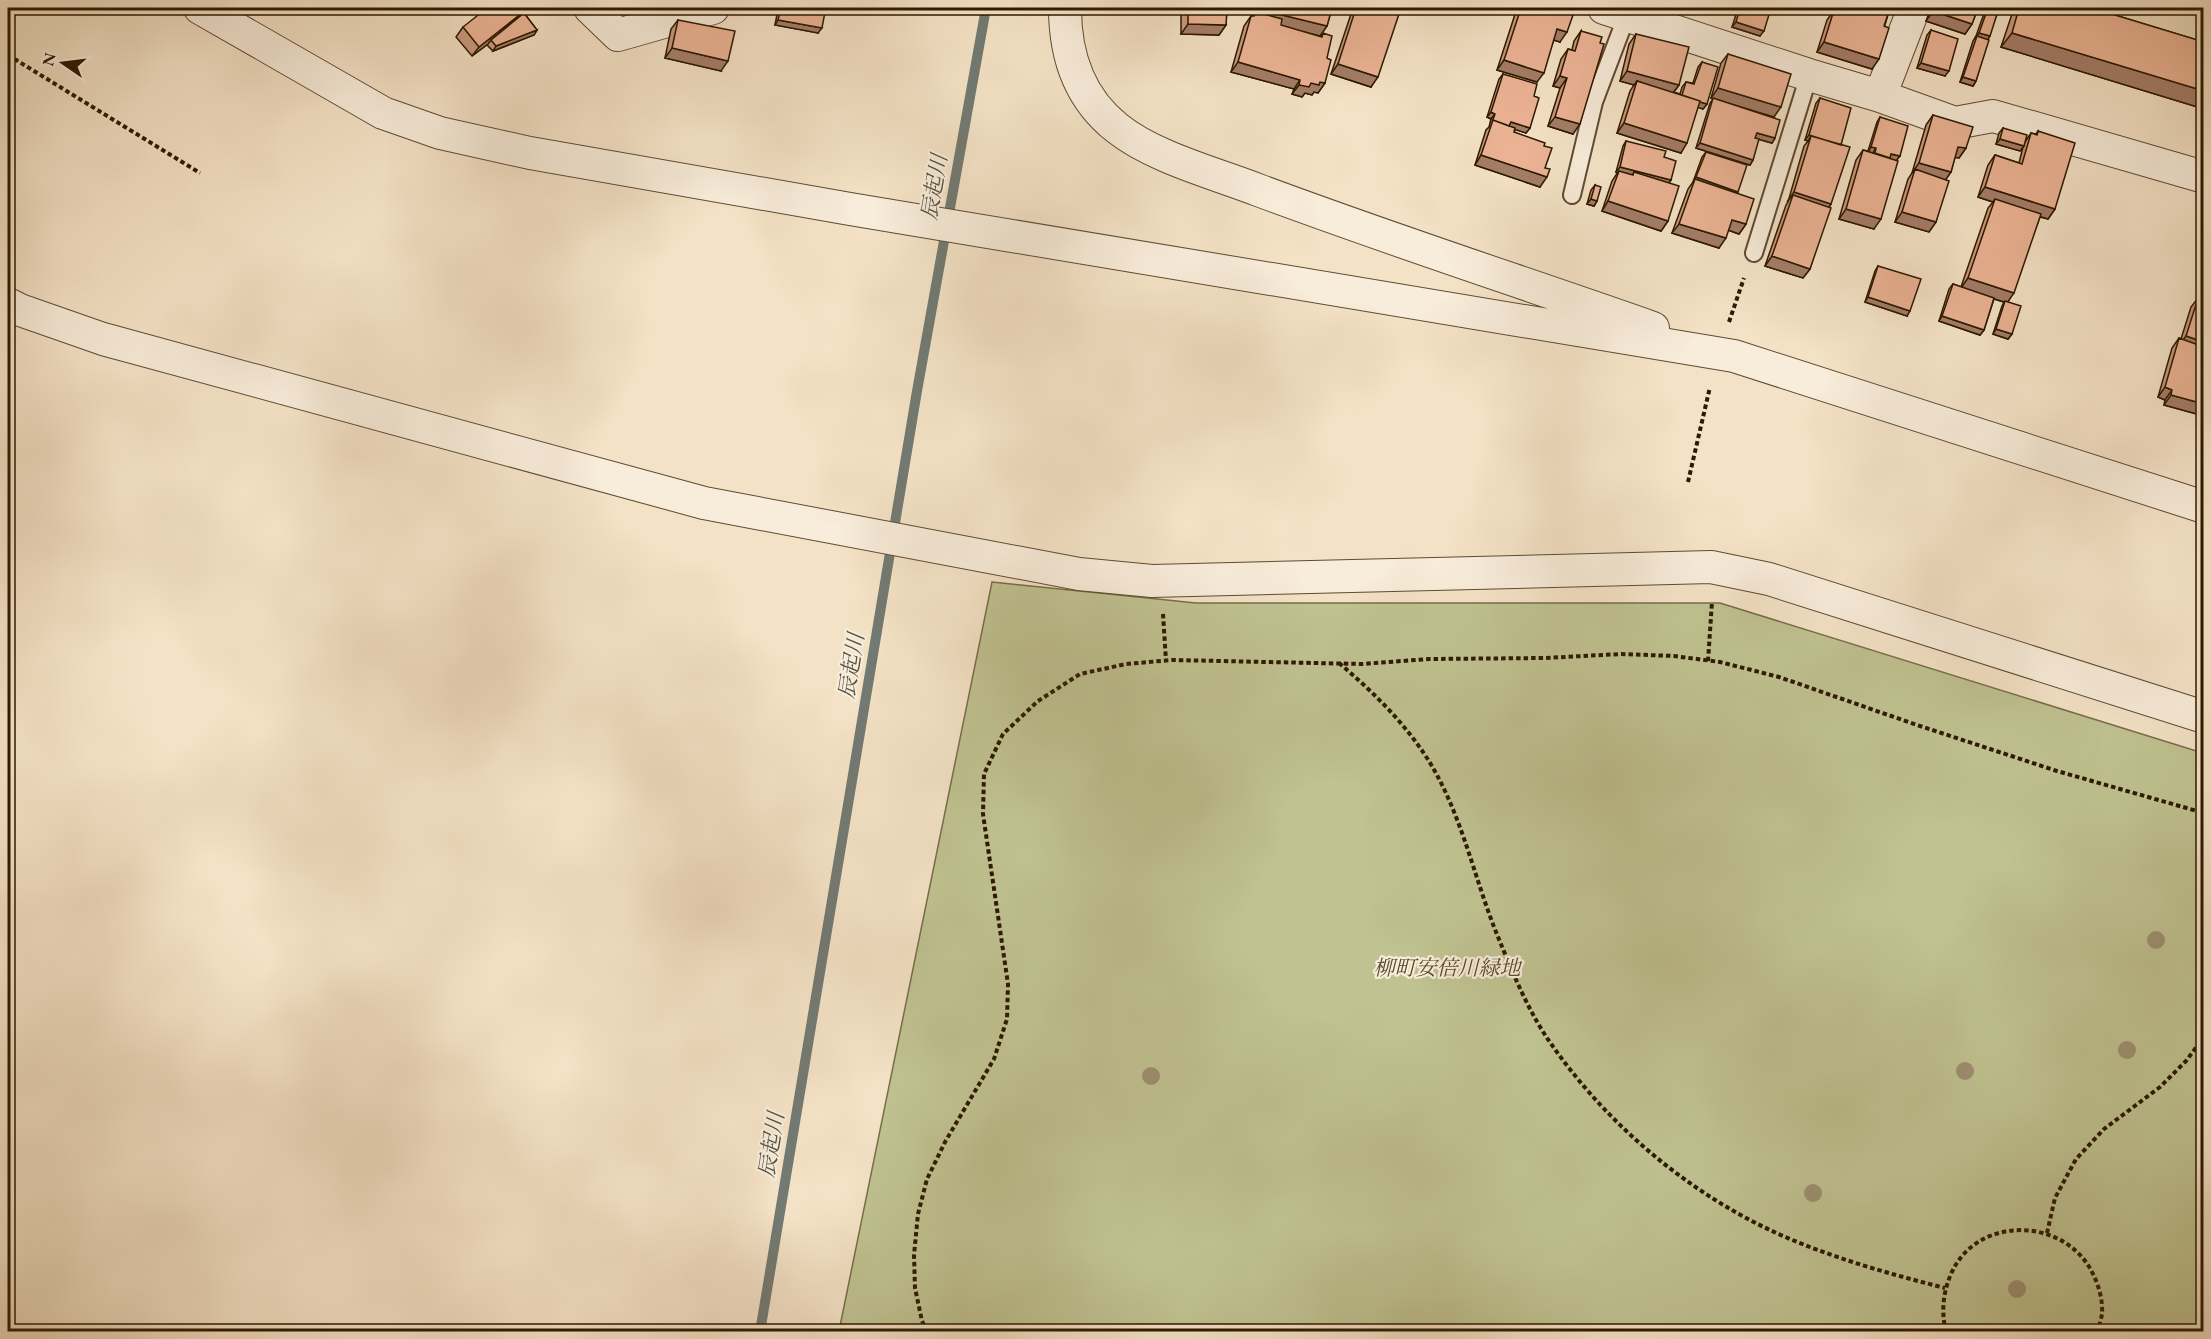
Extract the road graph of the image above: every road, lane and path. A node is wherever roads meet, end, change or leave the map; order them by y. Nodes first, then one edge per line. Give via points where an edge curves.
1 (200, 8) edge
2 (590, 8) edge
3 (713, 8) edge
4 (1065, 8) edge
5 (1914, 8) edge
6 (1630, 13) edge
7 (8, 56) edge
8 (1809, 75) junction
9 (1880, 96) junction
10 (200, 173) dead end
11 (2204, 177) edge
12 (1572, 195) dead end
13 (1754, 253) dead end
14 (8, 304) edge
15 (1734, 356) junction
16 (2204, 507) edge
17 (1715, 568) junction
18 (1162, 581) junction
19 (1166, 661) junction
20 (1708, 661) junction
21 (1339, 663) junction
22 (2204, 717) edge
23 (2204, 813) edge
24 (2204, 1037) edge
25 (2047, 1233) junction
26 (1945, 1288) junction
27 (927, 1332) edge
28 (1946, 1332) edge
29 (2097, 1332) edge

1 - 15 street via 383,113 440,133 530,153 850,209
2 - 3 street via 618,35
4 - 15 street via 1070,57 1087,98 1116,128 1149,148
5 - 9 street
6 - 8 street
6 - 12 lane via 1594,102
7 - 10 path
8 - 9 street
8 - 13 lane
9 - 11 street via 1955,123 1993,116
14 - 18 street via 103,339 704,503 1078,574
15 - 16 street
17 - 18 street
17 - 20 path
17 - 22 street via 1769,579
18 - 19 path
19 - 21 path
19 - 27 path via 1126,664 1080,674 1038,700 1003,734 984,774 983,814 1008,984 1007,1019 994,1059 927,1179 918,1214 915,1288
20 - 21 path via 1621,654
20 - 23 path via 1779,677 2057,771
21 - 26 path via 1420,746 1439,778 1490,916 1529,1005 1552,1047 1602,1106 1664,1162 1748,1219 1796,1241
24 - 25 path via 2160,1087 2104,1129 2076,1159 2055,1198
25 - 26 path via 2021,1229 1995,1233 1973,1245 1955,1264
25 - 29 path via 2070,1244 2088,1263 2099,1286 2102,1312
26 - 28 path via 1942,1315

